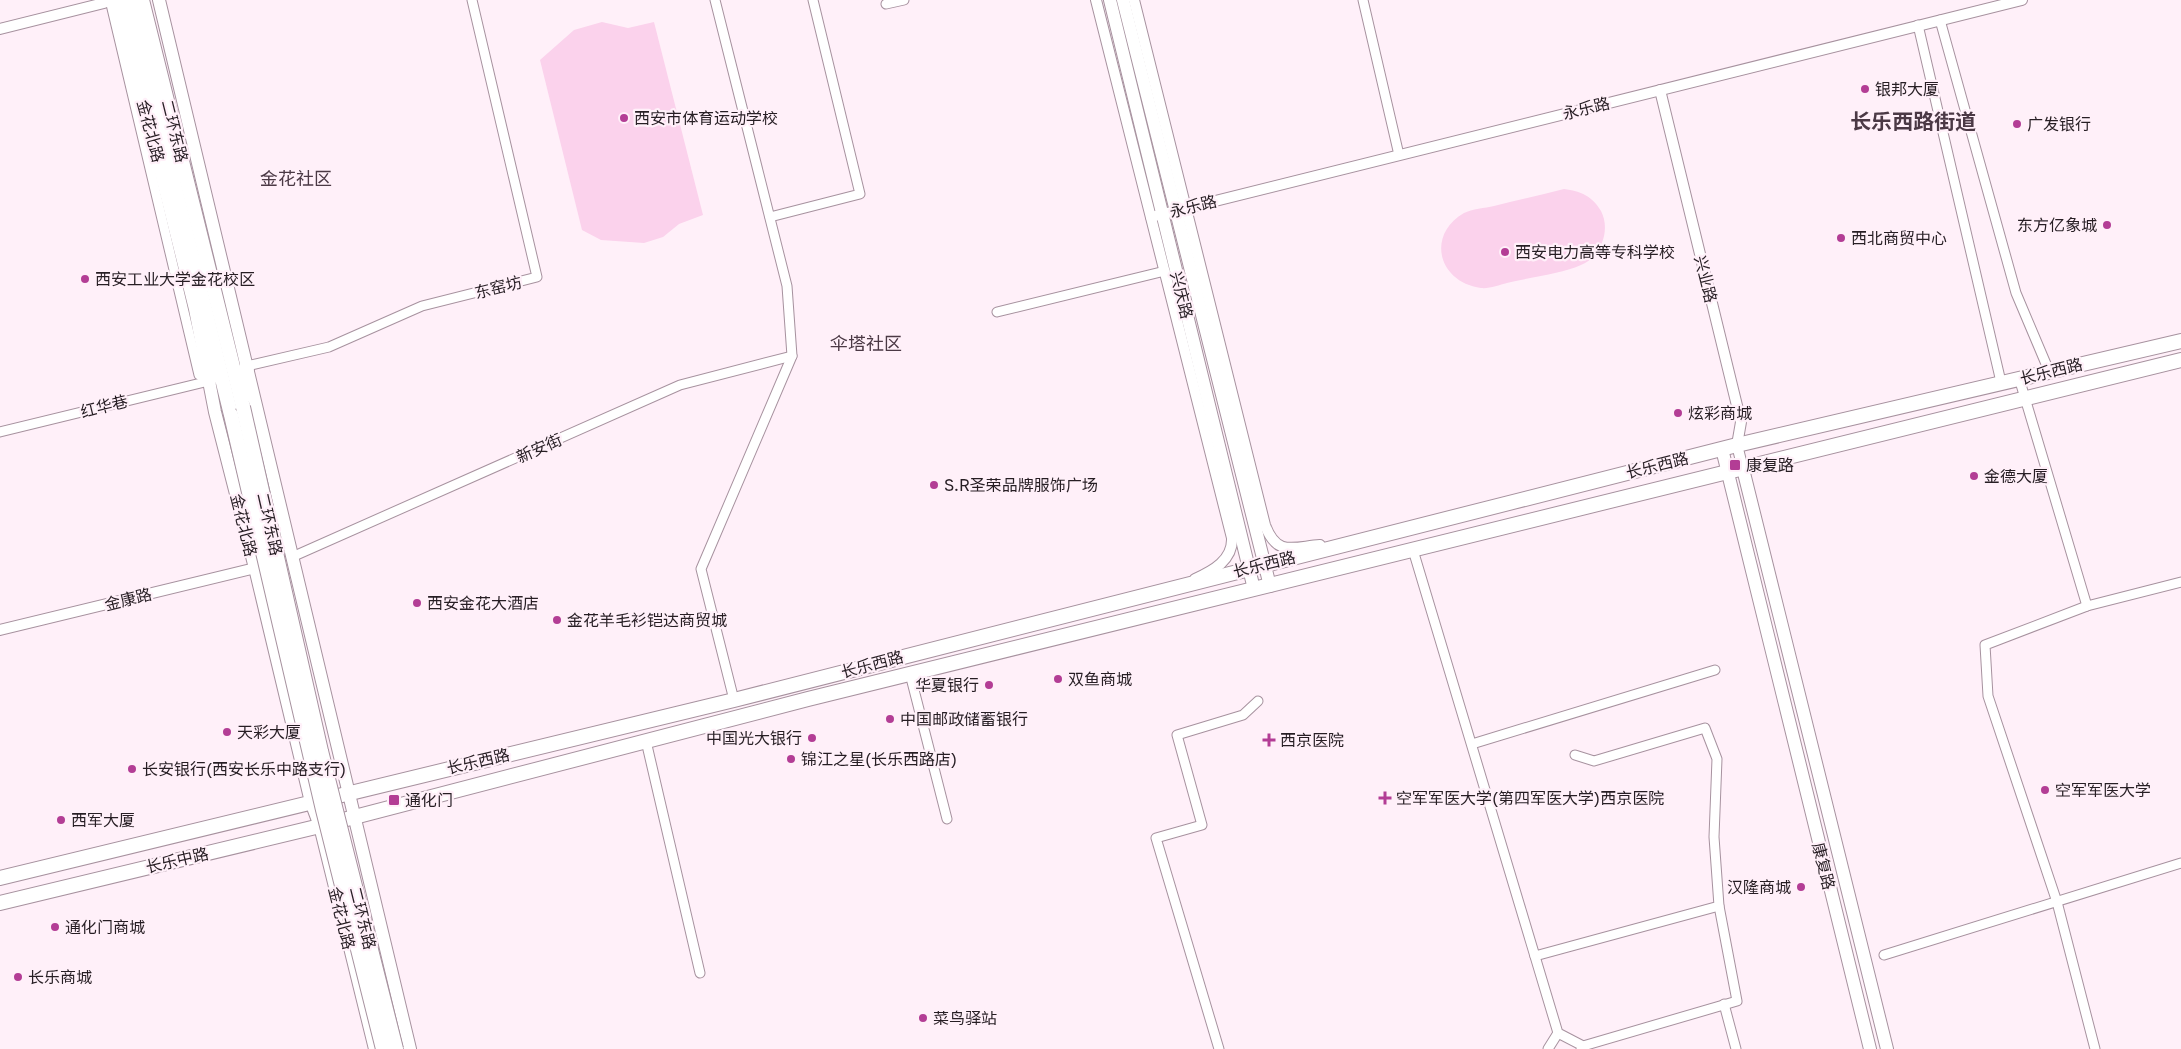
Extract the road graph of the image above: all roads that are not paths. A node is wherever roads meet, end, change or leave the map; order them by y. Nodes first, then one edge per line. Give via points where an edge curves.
1 (109, 0) edge
2 (118, 0) edge
3 (129, 0) edge
4 (142, 0) edge
5 (159, 0) edge
6 (472, 0) edge
7 (715, 0) edge
8 (813, 0) edge
9 (904, 0) edge
10 (1096, 0) edge
11 (1110, 0) edge
12 (1123, 0) edge
13 (1134, 0) edge
14 (1362, 0) edge
15 (2022, 0) edge
16 (886, 4) dead end
17 (1940, 20) junction
18 (1918, 25) junction
19 (0, 29) edge
20 (1660, 90) junction
21 (1399, 154) junction
22 (1168, 213) junction
23 (770, 217) junction
24 (1165, 271) junction
25 (997, 312) dead end
26 (211, 337) junction
27 (2181, 341) edge
28 (792, 356) junction
29 (2181, 360) edge
30 (247, 366) junction
31 (2050, 371) junction
32 (2019, 378) junction
33 (209, 381) junction
34 (2000, 382) junction
35 (2024, 400) junction
36 (244, 407) junction
37 (0, 432) edge
38 (1737, 444) junction
39 (1722, 449) junction
40 (1743, 469) junction
41 (1727, 473) junction
42 (1255, 487) junction
43 (1252, 512) junction
44 (1350, 542) junction
45 (1413, 550) junction
46 (292, 558) junction
47 (1265, 564) junction
48 (256, 568) junction
49 (1249, 568) junction
50 (2181, 582) edge
51 (1182, 585) junction
52 (1270, 586) junction
53 (1254, 589) junction
54 (2087, 606) junction
55 (0, 630) edge
56 (1715, 670) dead end
57 (910, 674) junction
58 (734, 700) junction
59 (1258, 701) dead end
60 (646, 741) junction
61 (1472, 744) junction
62 (1575, 755) dead end
63 (348, 792) junction
64 (311, 802) junction
65 (354, 818) junction
66 (947, 819) dead end
67 (320, 826) junction
68 (2181, 863) edge
69 (0, 878) edge
70 (2057, 902) junction
71 (0, 903) edge
72 (1719, 906) junction
73 (1884, 955) dead end
74 (1535, 956) junction
75 (700, 973) dead end
76 (1724, 1004) junction
77 (1558, 1033) junction
78 (1582, 1048) edge
79 (375, 1049) edge
80 (383, 1049) edge
81 (396, 1049) edge
82 (410, 1049) edge
83 (1219, 1049) edge
84 (1548, 1049) edge
85 (1736, 1049) edge
86 (1870, 1049) edge
87 (1887, 1049) edge
88 (2095, 1049) edge

1 - 19 street
1 - 33 street via 199,375
2 - 33 main road, 金花北路 via 193,300
3 - 26 main road, 二环东路
4 - 36 main road, 二环东路
5 - 30 main road
6 - 30 street, 东窑坊 via 537,277 422,306 329,347
7 - 23 street
8 - 23 street via 860,194
9 - 16 street
10 - 22 street
11 - 22 main road, 兴庆路
12 - 22 main road, 兴庆路
13 - 22 street
14 - 21 street
15 - 17 street, 永乐路
17 - 18 street, 永乐路
17 - 31 street via 2016,293
18 - 20 street, 永乐路
18 - 34 street
20 - 21 street, 永乐路
20 - 38 street, 兴业路 via 1741,422
21 - 22 street, 永乐路
22 - 24 street
22 - 42 street
22 - 43 main road, 兴庆路
22 - 49 main road, 兴庆路
23 - 28 street via 787,286
24 - 25 street
24 - 51 street via 1232,546 1225,560 1215,568
26 - 33 main road
26 - 80 main road, 二环东路, bridge
27 - 31 main road, 长乐西路
28 - 46 street, 新安街 via 680,385
28 - 58 street via 701,569
29 - 35 main road, 长乐西路
30 - 36 main road
30 - 46 main road
31 - 32 main road, 长乐西路
32 - 34 main road, 长乐西路
32 - 35 street
33 - 37 street, 红华巷
33 - 48 main road, 金花北路
34 - 38 main road, 长乐西路
35 - 40 main road, 长乐西路
35 - 54 street
36 - 81 main road, 二环东路, bridge via 321,751
38 - 39 main road, 长乐西路
38 - 40 street, 兴业路
39 - 41 main road, 康复路
39 - 44 main road, 长乐西路
40 - 41 main road, 长乐西路
40 - 87 main road, 康复路
41 - 45 main road, 长乐西路
41 - 86 main road, 康复路
42 - 43 main road
42 - 44 street via 1269,536 1276,544 1296,549
43 - 47 main road, 兴庆路
44 - 47 main road, 长乐西路
45 - 52 main road, 长乐西路
45 - 61 street
46 - 63 main road
47 - 49 main road, 长乐西路
47 - 52 main road, 兴庆路
48 - 55 street, 金康路
48 - 64 main road, 金花北路
49 - 51 main road, 长乐西路
49 - 53 main road, 兴庆路
50 - 54 street
51 - 58 main road, 长乐西路
52 - 53 main road, 长乐西路
53 - 57 main road, 长乐西路
54 - 70 street via 1985,645 1988,696
56 - 61 street
57 - 60 main road, 长乐西路
57 - 66 street
58 - 63 main road, 长乐西路
59 - 83 street via 1243,715 1177,735 1202,825 1156,838
60 - 65 main road, 长乐西路
60 - 75 street
61 - 74 street
62 - 72 street via 1594,761 1705,728 1717,759 1714,837
63 - 64 main road, 长乐中路
63 - 65 main road
64 - 67 main road, 金花北路
64 - 69 main road, 长乐中路
65 - 67 main road, 长乐中路
65 - 82 main road
67 - 71 main road, 长乐中路
67 - 79 main road, 金花北路
68 - 70 street
70 - 73 street
70 - 88 street
72 - 74 street
72 - 76 street via 1737,1000
74 - 77 street
76 - 78 street
76 - 85 street
77 - 78 street
77 - 84 street

